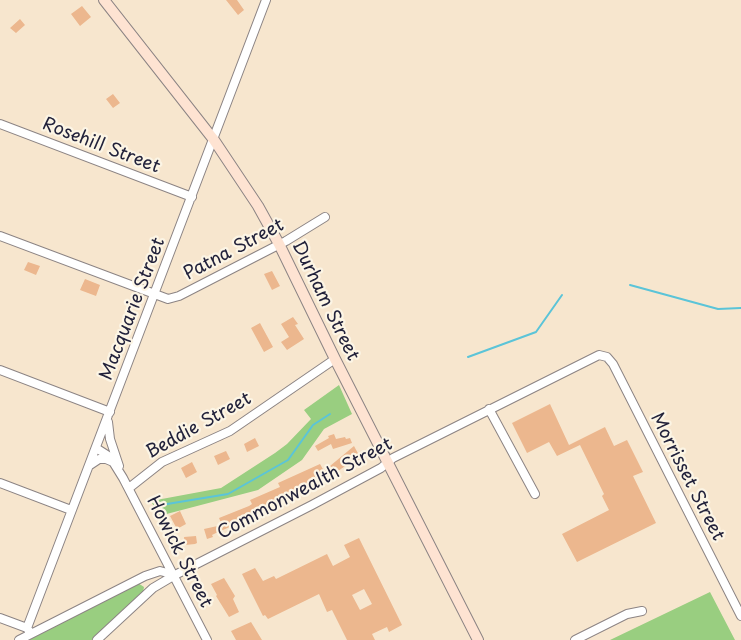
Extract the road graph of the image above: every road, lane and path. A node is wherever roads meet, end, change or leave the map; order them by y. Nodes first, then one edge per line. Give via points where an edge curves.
1 (104, 0) edge
2 (266, 0) edge
3 (0, 124) edge
4 (214, 140) junction
5 (192, 197) junction
6 (325, 217) dead end
7 (0, 236) edge
8 (279, 244) junction
9 (155, 295) junction
10 (604, 355) joint
11 (335, 359) junction
12 (0, 370) edge
13 (489, 409) junction
14 (109, 414) junction
15 (97, 445) junction
16 (114, 450) junction
17 (113, 462) junction
18 (387, 463) junction
19 (89, 465) junction
20 (123, 478) junction
21 (0, 483) edge
22 (128, 488) junction
23 (535, 494) dead end
24 (71, 510) junction
25 (175, 575) junction
26 (145, 576) junction
27 (153, 588) junction
28 (642, 611) dead end
29 (741, 616) edge
30 (0, 618) edge
31 (29, 631) junction
32 (19, 640) edge
33 (97, 640) edge
34 (207, 640) edge
35 (478, 640) edge
36 (575, 640) edge

1 - 4 main road, Durham Street
2 - 4 street, Macquarie Street
3 - 5 street, Rosehill Street
4 - 5 street, Macquarie Street
4 - 8 main road, Durham Street
5 - 9 street, Macquarie Street
6 - 8 street, Patna Street
7 - 9 street, Patna Street
8 - 9 street, Patna Street via 179,296 168,299
8 - 11 main road, Durham Street
9 - 14 street, Macquarie Street
10 - 13 street, Commonwealth Street
10 - 29 street, Morrisset Street via 612,364
11 - 18 main road, Durham Street
11 - 22 street, Beddie Street via 230,431 162,462
12 - 14 street
13 - 18 street, Commonwealth Street
13 - 23 street
14 - 15 street, Macquarie Street
14 - 16 street, Howick Street
15 - 16 street via 108,445
15 - 17 street, Howick Street
15 - 19 street, Macquarie Street
16 - 20 street, Howick Street
17 - 19 street via 99,459
17 - 20 street, Howick Street
18 - 25 street, Commonwealth Street
18 - 35 main road, Durham Street
19 - 24 street, Macquarie Street
20 - 22 street, Howick Street
21 - 24 street
22 - 25 street, Howick Street
24 - 31 street, Macquarie Street
25 - 26 street, Commonwealth Street via 160,571
25 - 27 street
25 - 34 street, Howick Street
26 - 27 street
26 - 31 street, Commonwealth Street
27 - 33 street
28 - 36 street via 627,614
30 - 31 street
31 - 32 street, Commonwealth Street

